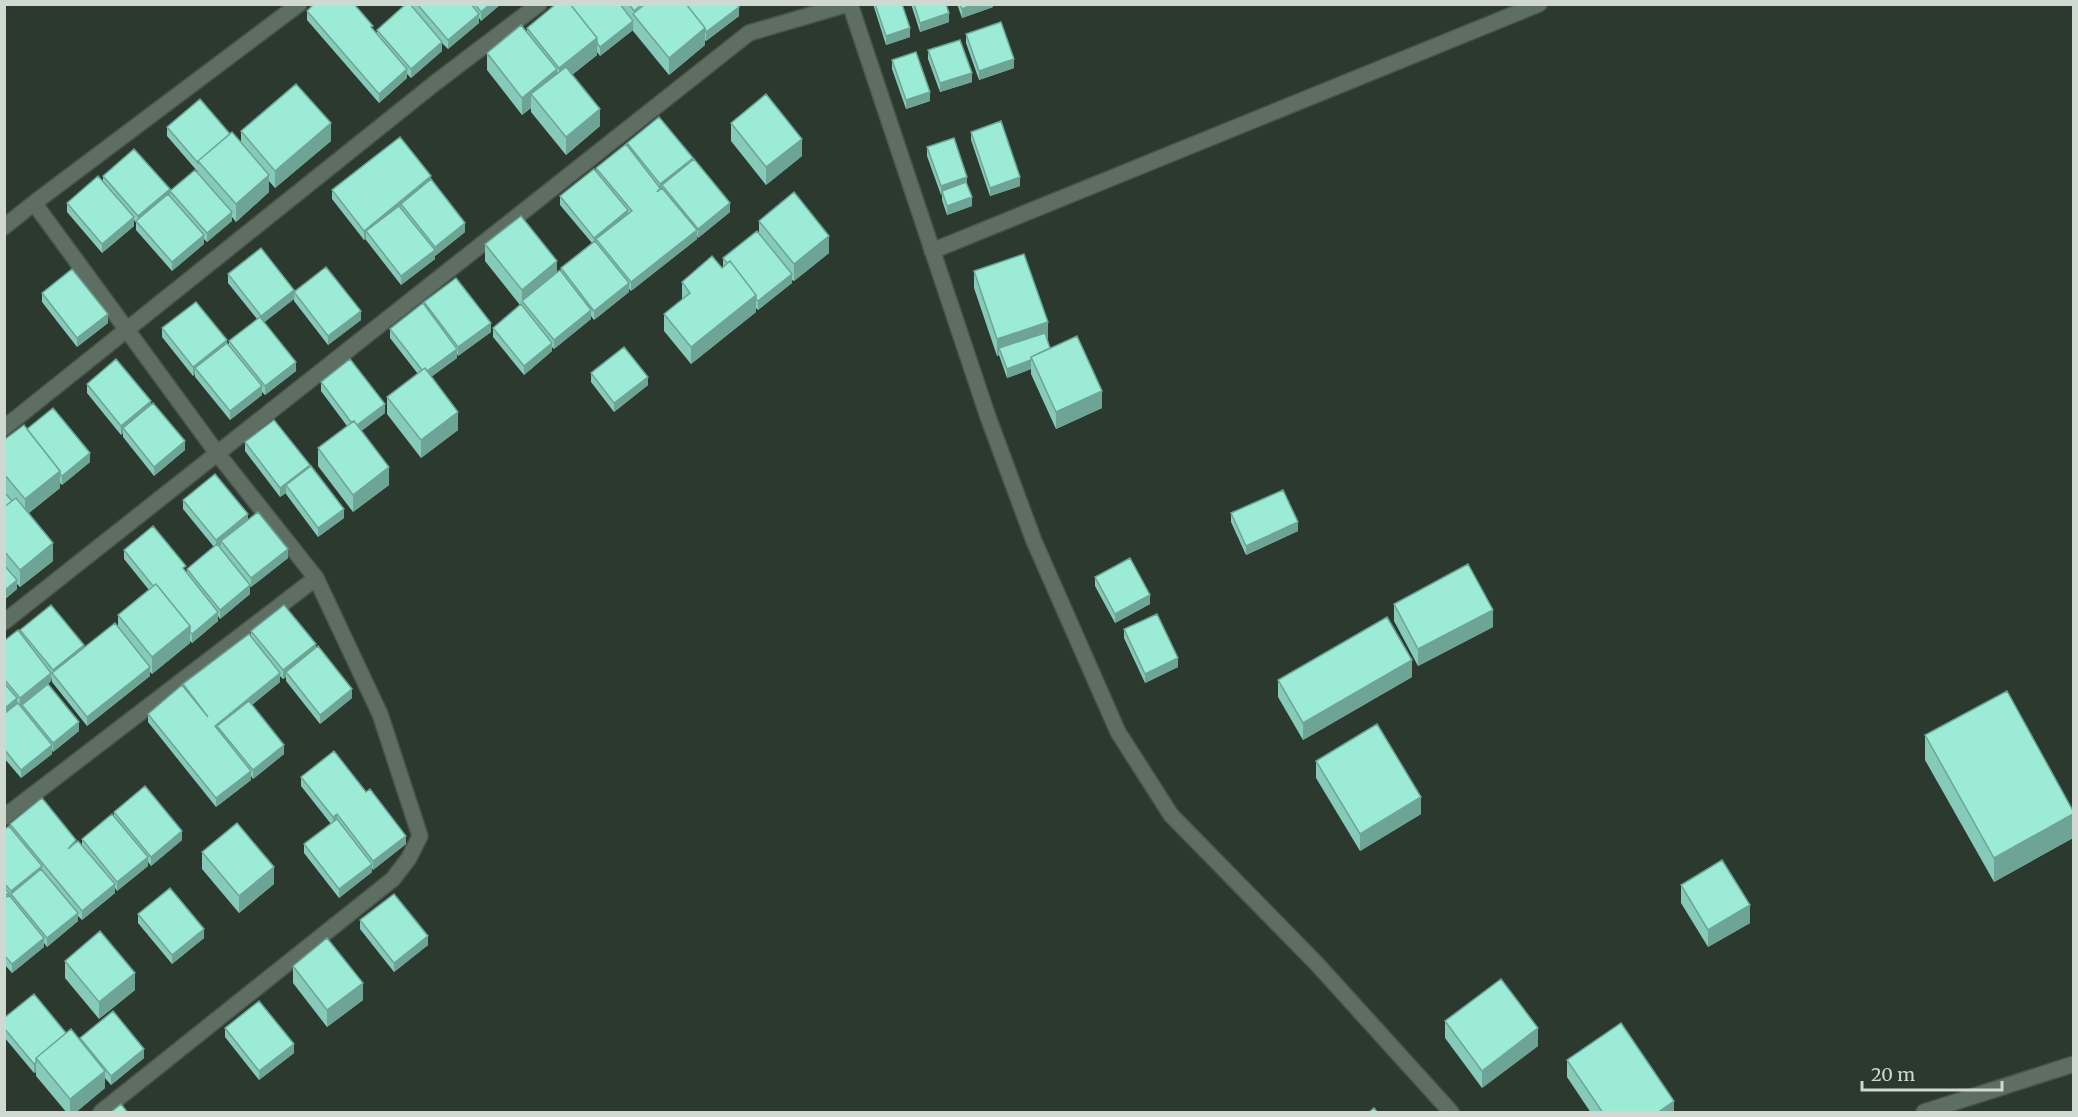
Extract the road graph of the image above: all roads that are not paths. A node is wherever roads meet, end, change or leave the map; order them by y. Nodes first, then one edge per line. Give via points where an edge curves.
1 (299, 4) edge
2 (539, 4) edge
3 (849, 4) edge
4 (1539, 4) edge
5 (34, 203) junction
6 (4, 227) edge
7 (932, 250) junction
8 (127, 329) junction
9 (4, 428) edge
10 (217, 453) junction
11 (316, 578) junction
12 (4, 622) edge
13 (4, 817) edge
14 (2073, 1064) edge
15 (101, 1113) edge
16 (1451, 1113) edge
17 (1924, 1113) edge

1 - 5 street
2 - 8 street
3 - 7 street
3 - 10 street via 749,33
4 - 7 street
5 - 6 street
5 - 8 street
7 - 16 street via 1034,541 1118,732 1171,815 1317,964
8 - 9 street
8 - 10 street
10 - 11 street
10 - 12 street
11 - 13 street
11 - 15 street via 380,714 420,836 393,879
14 - 17 street

